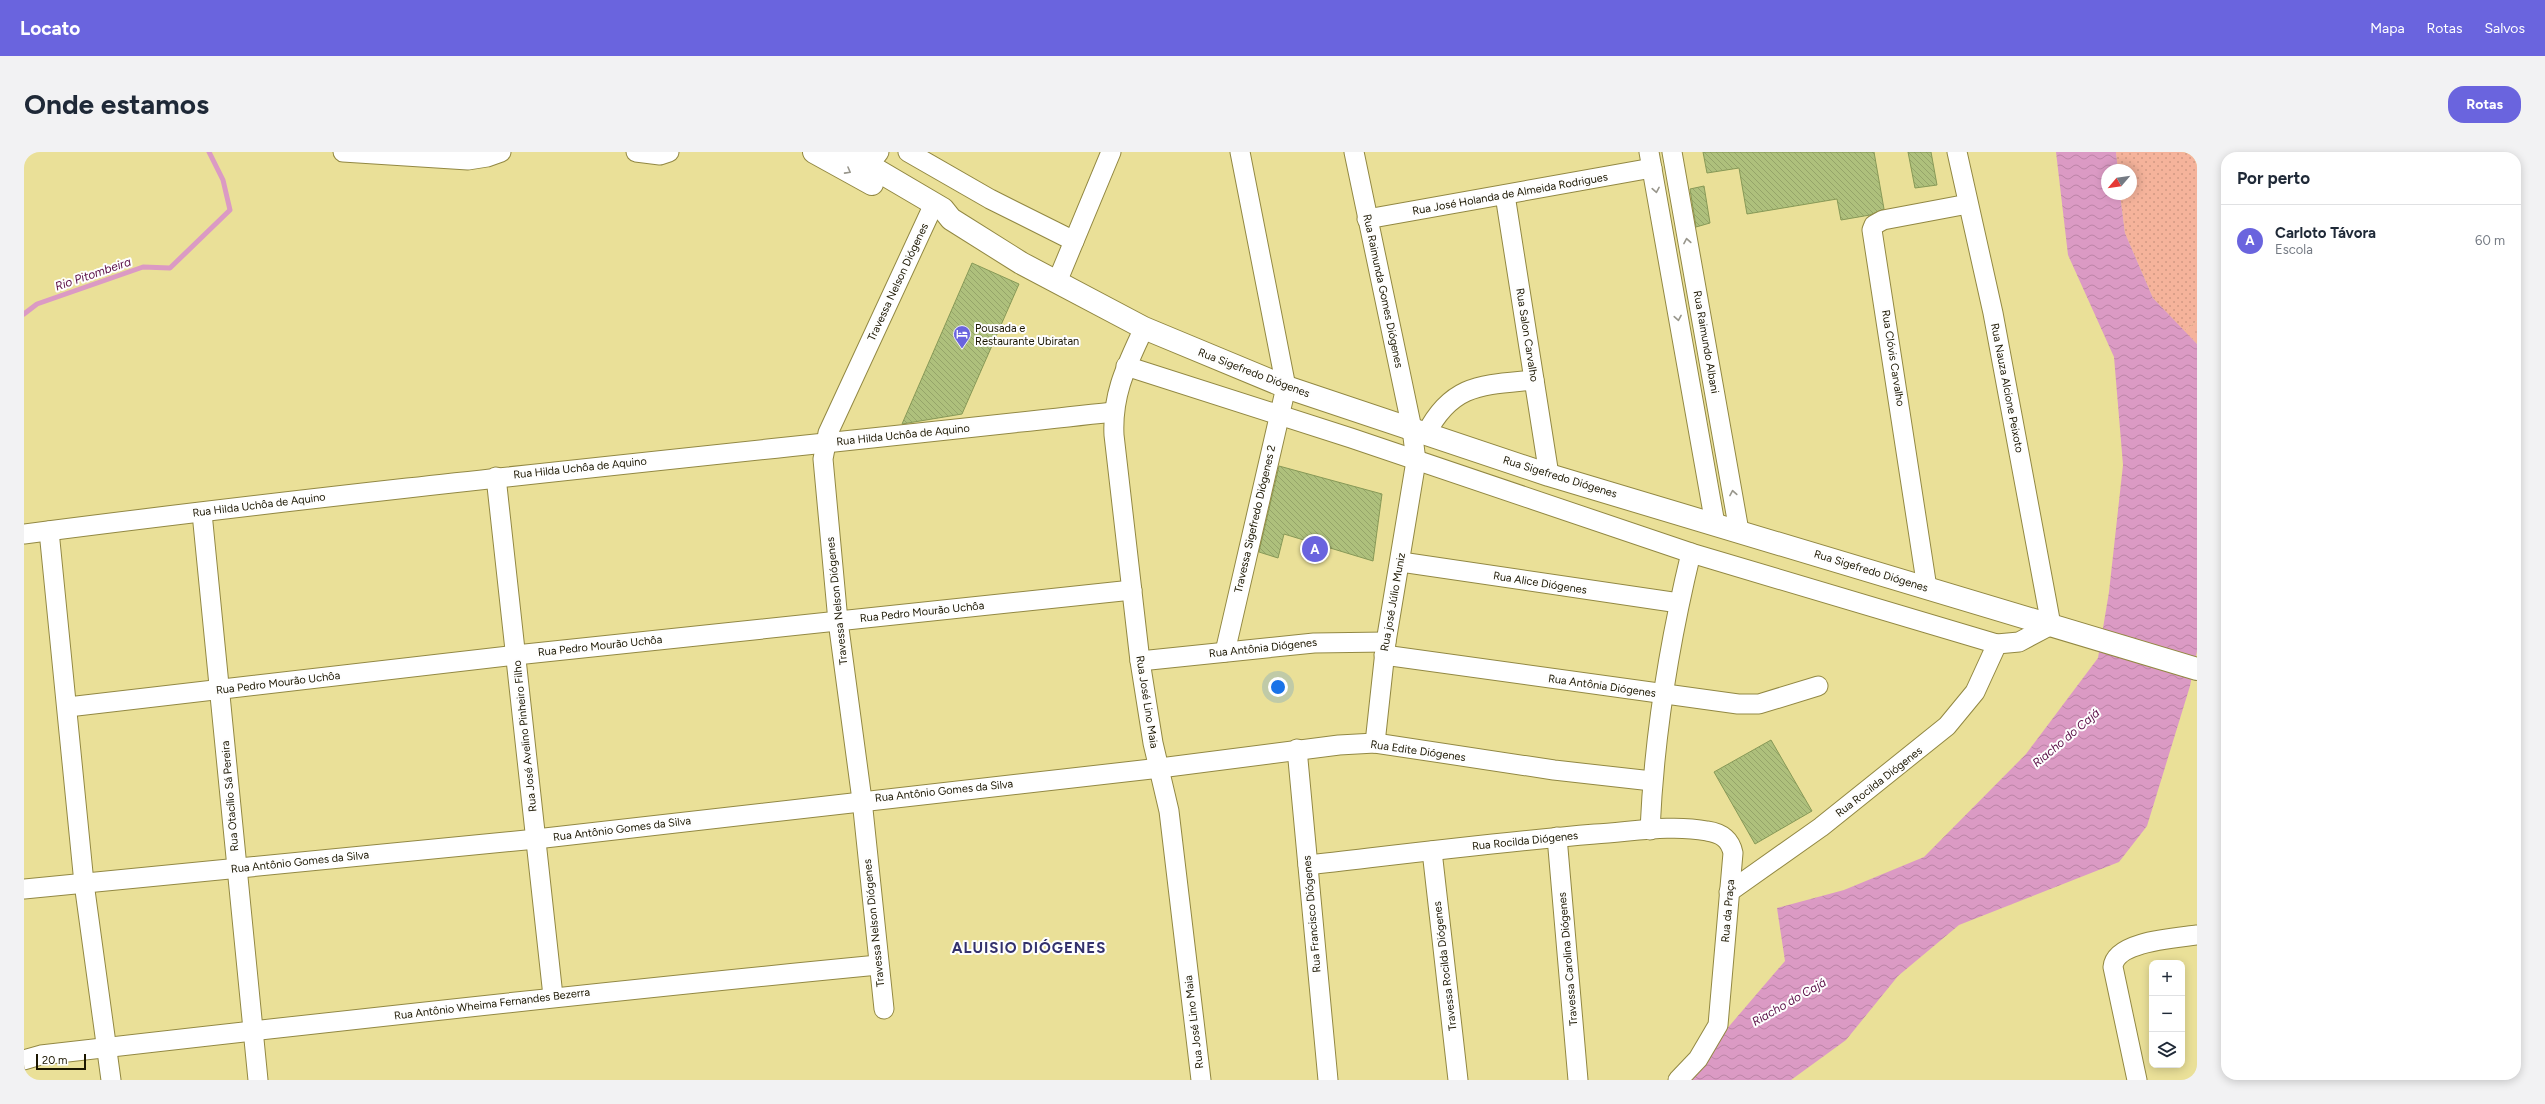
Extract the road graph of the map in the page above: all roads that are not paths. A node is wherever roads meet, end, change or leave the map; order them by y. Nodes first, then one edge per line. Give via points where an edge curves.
1 (343, 152) edge
2 (501, 152) edge
3 (636, 152) edge
4 (669, 152) edge
5 (814, 152) edge
6 (846, 152) edge
7 (908, 152) edge
8 (1112, 152) edge
9 (1240, 152) edge
10 (1354, 152) edge
11 (1672, 152) edge
12 (1957, 152) edge
13 (874, 159) edge
14 (1650, 160) edge
15 (1506, 195) junction
16 (1968, 204) junction
17 (932, 209) junction
18 (1368, 218) junction
19 (1074, 242) junction
20 (1691, 261) junction
21 (1669, 265) junction
22 (1057, 282) junction
23 (1144, 328) junction
24 (1126, 366) junction
25 (1534, 380) junction
26 (1286, 387) junction
27 (1113, 412) junction
28 (1278, 414) junction
29 (1419, 432) junction
30 (1723, 440) junction
31 (1700, 441) junction
32 (825, 443) junction
33 (1416, 461) junction
34 (1549, 475) junction
35 (496, 476) junction
36 (202, 513) junction
37 (1715, 524) junction
38 (49, 531) junction
39 (1739, 531) junction
40 (24, 534) edge
41 (1691, 554) junction
42 (1401, 562) junction
43 (1928, 588) junction
44 (1132, 590) junction
45 (1679, 604) junction
46 (838, 621) junction
47 (2051, 625) junction
48 (1997, 644) junction
49 (1385, 649) junction
50 (1225, 652) junction
51 (516, 655) junction
52 (1140, 661) junction
53 (2197, 669) edge
54 (1818, 686) dead end
55 (221, 690) junction
56 (1665, 694) junction
57 (68, 707) junction
58 (1375, 743) junction
59 (1297, 749) junction
60 (1160, 768) junction
61 (1652, 781) junction
62 (862, 800) junction
63 (1650, 830) junction
64 (1558, 837) junction
65 (536, 839) junction
66 (1432, 851) junction
67 (1734, 852) joint
68 (1308, 865) junction
69 (236, 869) junction
70 (84, 883) junction
71 (24, 888) edge
72 (1730, 892) junction
73 (2197, 935) edge
74 (878, 965) junction
75 (554, 996) junction
76 (884, 1009) dead end
77 (255, 1032) junction
78 (107, 1048) junction
79 (24, 1060) edge
80 (111, 1080) edge
81 (258, 1080) edge
82 (1201, 1080) edge
83 (1328, 1080) edge
84 (1458, 1080) edge
85 (1578, 1080) edge
86 (1678, 1080) edge
87 (2137, 1080) edge

1 - 2 street via 468,160
3 - 4 street
5 -> 17 main road
6 - 13 main road
7 - 19 street via 990,199
8 - 19 street
9 - 26 street
10 - 18 street, Rua Raimunda Gomes Diógenes
20 -> 11 street, Rua Raimundo Albani
12 - 16 street, Rua Nauza Alcione Peixoto
13 - 17 main road
14 - 15 street, Rua José Holanda de Almeida Rodrigues
14 -> 21 street, Rua Raimundo Albani
15 - 18 street, Rua José Holanda de Almeida Rodrigues
15 - 25 street, Rua Salon Carvalho
16 - 43 street, Rua Clóvis Carvalho via 1883,220 1874,225 1872,230
16 - 47 street, Rua Nauza Alcione Peixoto via 1993,313
17 - 22 main road, Rua Sigefredo Diógenes via 946,212 951,219
17 - 32 street, Travessa Nelson Diógenes
18 - 29 street, Rua Raimunda Gomes Diógenes
19 - 22 street
20 - 21 street
20 - 30 street, Rua Raimundo Albani
21 -> 31 street, Rua Raimundo Albani
22 - 23 main road, Rua Sigefredo Diógenes
23 - 24 street, Rua José Lino Maia
23 - 26 main road, Rua Sigefredo Diógenes
24 - 27 street, Rua José Lino Maia
24 - 28 street
25 - 29 street via 1473,388 1444,406
25 - 34 street, Rua Salon Carvalho
26 - 28 street, Travessa Sigefredo Diógenes 2
26 - 29 main road, Rua Sigefredo Diógenes
27 - 32 street, Rua Hilda Uchôa de Aquino
27 - 44 street, Rua José Lino Maia
28 - 33 street
28 - 50 street, Travessa Sigefredo Diógenes 2
29 - 33 street, Rua Raimunda Gomes Diógenes
29 - 34 main road, Rua Sigefredo Diógenes
30 - 31 street
39 -> 30 street, Rua Raimundo Albani
31 - 37 street, Rua Raimundo Albani
32 - 35 street, Rua Hilda Uchôa de Aquino
32 - 46 street, Travessa Nelson Diógenes via 824,473
33 - 41 street
33 - 42 street, Rua josé Júlio Muniz
34 - 37 main road, Rua Sigefredo Diógenes
35 - 36 street, Rua Hilda Uchôa de Aquino
35 - 51 street, Rua José Avelino Pinheiro Filho
36 - 38 street, Rua Hilda Uchôa de Aquino
36 - 55 street, Rua Otacílio Sá Pereira
37 - 39 main road, Rua Sigefredo Diógenes
38 - 40 street, Rua Hilda Uchôa de Aquino
38 - 57 street
39 - 43 main road, Rua Sigefredo Diógenes
41 - 45 street
41 - 48 street
42 - 45 street, Rua Alice Diógenes
42 - 49 street, Rua josé Júlio Muniz
43 - 47 main road, Rua Sigefredo Diógenes
44 - 46 street, Rua Pedro Mourão Uchôa
44 - 52 street, Rua José Lino Maia
45 - 56 street
46 - 51 street, Rua Pedro Mourão Uchôa
46 - 62 street, Travessa Nelson Diógenes
47 - 48 street via 2019,642
47 - 53 main road, Rua Sigefredo Diógenes
48 - 72 street, Rua Rocilda Diógenes via 1975,692 1947,726 1821,828
49 - 50 street, Rua Antônia Diógenes via 1314,643
49 - 56 street, Rua Antônia Diógenes
49 - 58 street, Rua josé Júlio Muniz
50 - 52 street, Rua Antônia Diógenes
51 - 55 street, Rua Pedro Mourão Uchôa
51 - 65 street, Rua José Avelino Pinheiro Filho
52 - 60 street, Rua José Lino Maia via 1153,743
54 - 56 street, Rua Antônia Diógenes via 1759,704 1738,704
55 - 57 street, Rua Pedro Mourão Uchôa
55 - 69 street, Rua Otacílio Sá Pereira
56 - 61 street
57 - 70 street
58 - 59 street, Rua Edite Diógenes
58 - 61 street, Rua Edite Diógenes via 1554,770
59 - 60 street, Rua Edite Diógenes
59 - 68 street, Rua Francisco Diógenes
60 - 62 street, Rua Antônio Gomes da Silva
60 - 82 street, Rua José Lino Maia via 1169,811
61 - 63 street
62 - 65 street, Rua Antônio Gomes da Silva
62 - 74 street, Travessa Nelson Diógenes
63 - 64 street, Rua Rocilda Diógenes
63 - 67 street, Rua Rocilda Diógenes via 1707,831 1726,839
64 - 66 street, Rua Rocilda Diógenes
64 - 85 street, Travessa Carolina Diógenes
65 - 69 street, Rua Antônio Gomes da Silva
65 - 75 street, Rua José Avelino Pinheiro Filho
66 - 68 street, Rua Rocilda Diógenes
66 - 84 street, Travessa Rocilda Diógenes
67 - 72 street, Rua da Praça
68 - 83 street, Rua Francisco Diógenes
69 - 70 street, Rua Antônio Gomes da Silva
69 - 77 street, Rua Otacílio Sá Pereira
70 - 71 street, Rua Antônio Gomes da Silva
70 - 78 street
72 - 86 street, Rua da Praça via 1722,1007 1715,1033 1698,1059
73 - 87 street via 2130,948 2117,954 2114,960 2113,966
74 - 75 street, Rua Antônio Wheima Fernandes Bezerra
74 - 76 street, Travessa Nelson Diógenes
75 - 77 street, Rua Antônio Wheima Fernandes Bezerra
77 - 78 street, Rua Antônio Wheima Fernandes Bezerra
77 - 81 street, Rua Otacílio Sá Pereira
78 - 79 street, Rua Antônio Wheima Fernandes Bezerra via 41,1055
78 - 80 street

